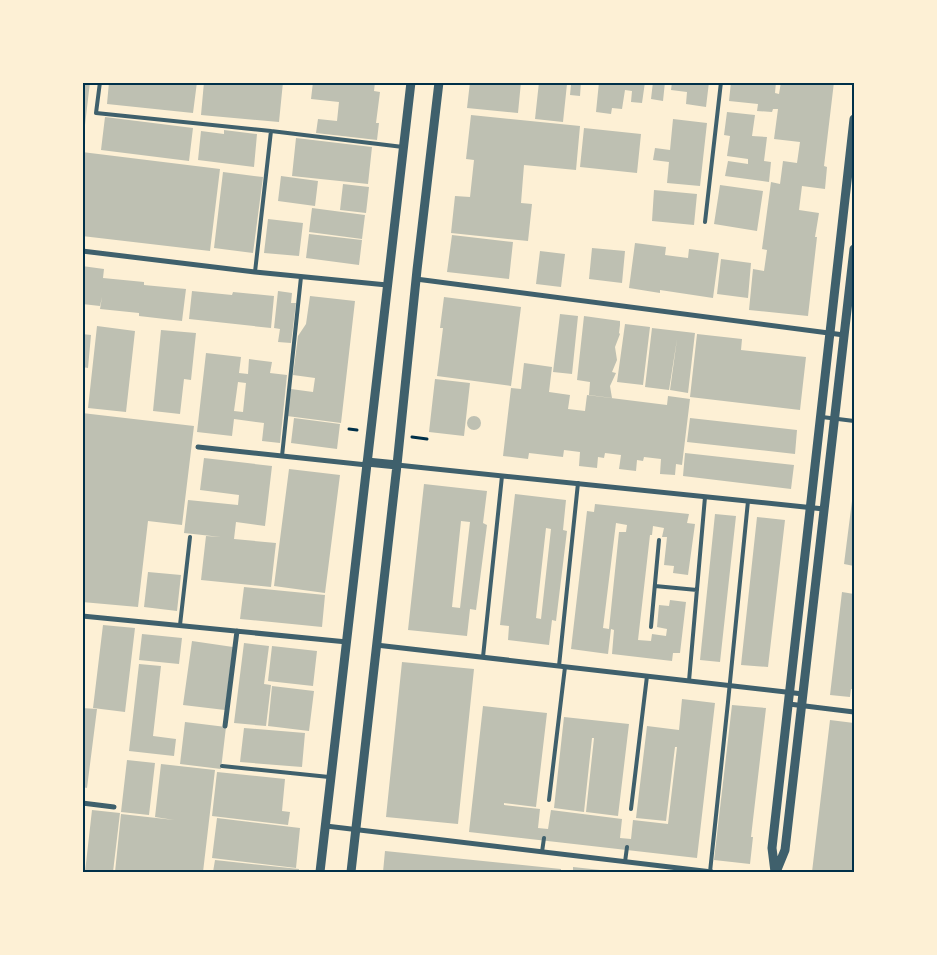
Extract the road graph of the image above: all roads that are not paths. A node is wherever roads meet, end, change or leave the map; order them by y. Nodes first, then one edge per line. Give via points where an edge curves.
1 (100, 82) edge
2 (410, 82) edge
3 (438, 82) edge
4 (721, 82) edge
5 (854, 119) edge
6 (271, 131) junction
7 (403, 147) junction
8 (853, 149) edge
9 (705, 222) dead end
10 (854, 249) edge
11 (82, 251) edge
12 (255, 272) junction
13 (301, 276) junction
14 (416, 280) junction
15 (387, 285) junction
16 (830, 333) junction
17 (844, 335) junction
18 (821, 416) junction
19 (835, 418) junction
20 (854, 421) edge
21 (198, 447) dead end
22 (282, 456) junction
23 (367, 463) junction
24 (397, 465) junction
25 (502, 476) junction
26 (578, 484) junction
27 (705, 497) junction
28 (748, 501) junction
29 (811, 508) junction
30 (824, 509) junction
31 (190, 537) dead end
32 (659, 540) dead end
33 (654, 586) junction
34 (697, 590) junction
35 (82, 616) edge
36 (180, 625) junction
37 (651, 626) dead end
38 (237, 631) junction
39 (347, 642) junction
40 (376, 645) junction
41 (483, 657) junction
42 (562, 666) junction
43 (647, 676) junction
44 (689, 680) junction
45 (730, 685) junction
46 (790, 692) junction
47 (803, 694) junction
48 (788, 704) junction
49 (801, 706) junction
50 (854, 712) edge
51 (224, 726) dead end
52 (222, 766) dead end
53 (331, 777) junction
54 (549, 800) dead end
55 (82, 803) edge
56 (114, 807) dead end
57 (631, 809) dead end
58 (326, 826) junction
59 (355, 829) junction
60 (544, 838) dead end
61 (627, 847) dead end
62 (542, 852) junction
63 (625, 862) junction
64 (320, 872) edge
65 (351, 872) edge
66 (711, 872) edge

1 - 6 lane via 96,113
2 - 7 street
3 - 14 street
4 - 9 lane
5 - 8 street
6 - 7 lane
6 - 12 lane
7 - 15 street
8 - 16 street
10 - 17 street
11 - 12 street
12 - 13 street
13 - 15 street
13 - 22 lane
14 - 16 street
14 - 24 street
15 - 23 street
16 - 17 street
16 - 18 street
17 - 19 street
18 - 19 lane
18 - 29 street
19 - 20 lane
19 - 30 street
21 - 22 street
22 - 23 street
23 - 24 street
23 - 39 street
24 - 25 street
24 - 40 street
25 - 26 street
25 - 41 lane
26 - 27 street
26 - 42 lane
27 - 28 street
27 - 34 lane
28 - 29 street
28 - 45 lane
29 - 30 street
29 - 46 street
30 - 47 street
31 - 36 lane
32 - 33 lane
33 - 34 lane
33 - 37 lane
34 - 44 lane
35 - 36 street
36 - 38 street
38 - 39 street
38 - 51 street
39 - 53 street
40 - 41 street
40 - 59 street
41 - 42 street
42 - 43 street
42 - 54 lane
43 - 44 street
43 - 57 lane
44 - 45 street
45 - 46 street
45 - 66 lane
46 - 47 street
46 - 48 street
47 - 49 street
48 - 49 street
48 - 49 street via 772,848 776,872 785,850
49 - 50 street
52 - 53 lane
53 - 58 street
55 - 56 street
58 - 59 street
58 - 64 street
59 - 62 street
59 - 65 street
60 - 62 lane
61 - 63 lane
62 - 63 street
63 - 66 street

